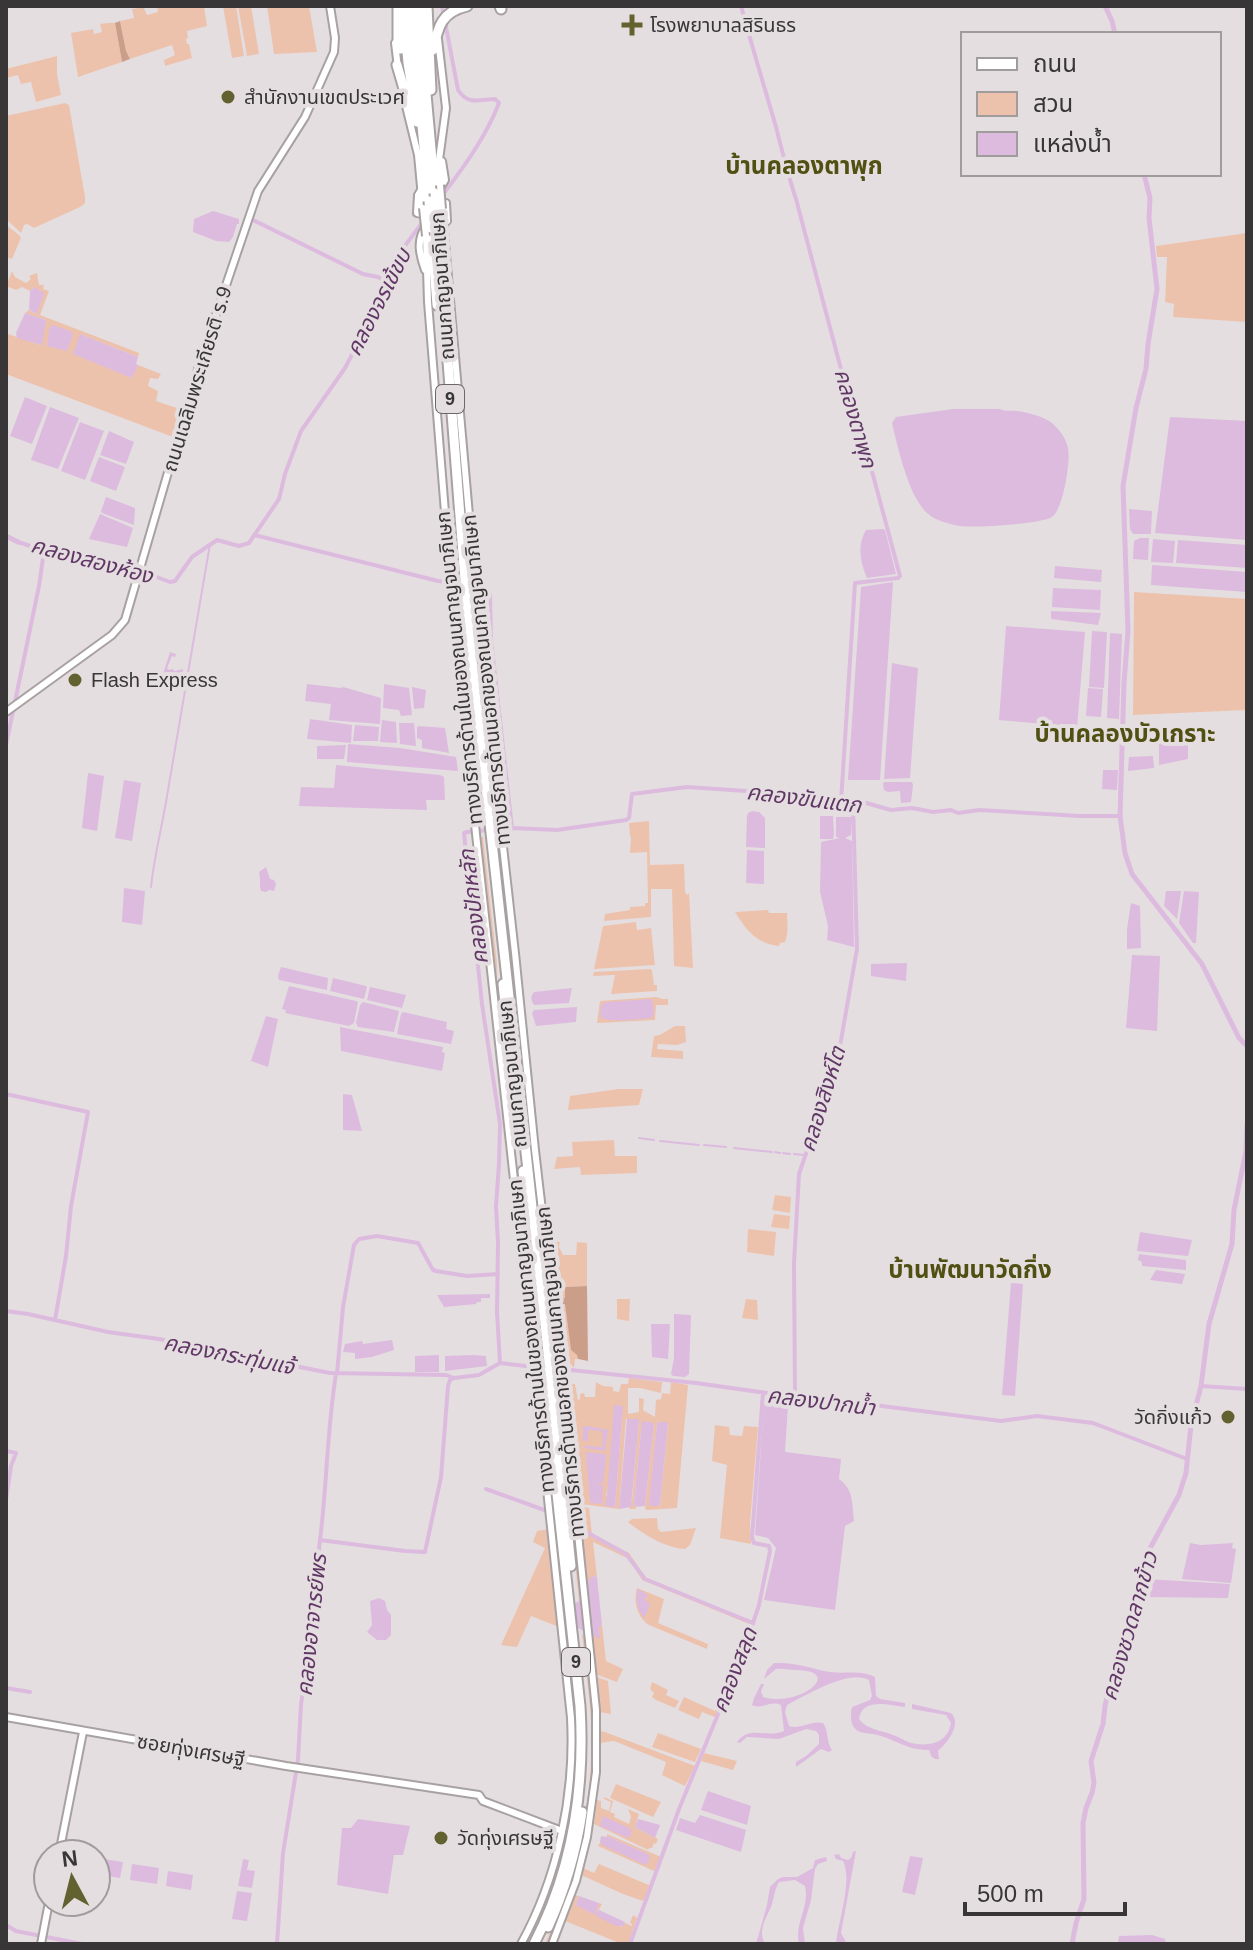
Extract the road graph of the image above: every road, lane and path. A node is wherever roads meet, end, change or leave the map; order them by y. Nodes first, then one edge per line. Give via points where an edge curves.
1 (328, 6) edge
2 (398, 6) edge
3 (411, 6) edge
4 (418, 6) edge
5 (427, 6) edge
6 (467, 6) edge
7 (439, 28) junction
8 (406, 30) junction
9 (431, 62) junction
10 (397, 65) joint
11 (413, 123) junction
12 (427, 147) junction
13 (440, 154) junction
14 (421, 188) junction
15 (432, 197) junction
16 (431, 228) junction
17 (447, 255) junction
18 (426, 273) junction
19 (463, 584) junction
20 (7, 710) edge
21 (489, 831) junction
22 (515, 1101) junction
23 (513, 1129) dead end
24 (556, 1336) junction
25 (531, 1341) junction
26 (546, 1362) junction
27 (548, 1373) junction
28 (563, 1414) junction
29 (541, 1433) junction
30 (6, 1717) edge
31 (83, 1732) junction
32 (562, 1831) junction
33 (62, 1838) edge
34 (46, 1918) edge
35 (41, 1939) edge
36 (521, 1944) edge
37 (534, 1944) edge
38 (541, 1944) edge
39 (552, 1944) edge

1 - 20 main road, ถนนเฉลิมพระเกียรติ ร.9 via 331,53 302,116 252,200 194,371 122,619 114,632
2 - 8 highway
2 - 8 highway via 400,49 405,47
2 - 10 main road
3 - 12 highway, ถนนกาญจนาภิเษก / 9
4 - 12 highway, ถนนกาญจนาภิเษก / 9
5 - 9 highway
6 - 7 highway via 451,11
7 - 9 highway
7 - 13 main road, ทางบริการด้านนอกของถนนกาญจนาภิเษก via 446,100
8 - 11 highway
9 - 12 highway
10 - 11 highway
11 - 12 highway
11 - 14 main road, ทางบริการด้านในของถนนกาญจนาภิเษก
12 - 15 highway, ถนนกาญจนาภิเษก / 9
13 - 14 main road via 445,182 418,214
13 - 15 main road, ทางบริการด้านนอกของถนนกาญจนาภิเษก
14 - 15 main road, ทางบริการด้านในของถนนกาญจนาภิเษก
15 - 16 highway, ถนนกาญจนาภิเษก / 9, bridge
15 - 16 main road, ทางบริการด้านในของถนนกาญจนาภิเษก, bridge
15 - 17 main road, ทางบริการด้านนอกของถนนกาญจนาภิเษก, bridge via 442,209
16 - 18 main road, ทางบริการด้านในของถนนกาญจนาภิเษก
16 - 19 highway, ถนนกาญจนาภิเษก / 9
17 - 18 main road via 445,202 419,239
17 - 19 main road, ทางบริการด้านนอกของถนนกาญจนาภิเษก
18 - 19 main road, ทางบริการด้านในของถนนกาญจนาภิเษก via 443,501
19 - 21 highway, ถนนกาญจนาภิเษก / 9
19 - 21 main road, ทางบริการด้านนอกของถนนกาญจนาภิเษก
21 - 22 highway, ถนนกาญจนาภิเษก / 9
21 - 24 main road, ทางบริการด้านนอกของถนนกาญจนาภิเษก
21 - 25 main road, ทางบริการด้านในของถนนกาญจนาภิเษก
21 - 26 highway, ถนนกาญจนาภิเษก / 9
22 - 23 highway
22 - 26 highway, ถนนกาญจนาภิเษก / 9
24 - 25 main road via 553,1366 538,1364
24 - 26 main road, ทางบริการด้านนอกของถนนกาญจนาภิเษก
25 - 26 main road, ทางบริการด้านในของถนนกาญจนาภิเษก
26 - 27 highway, ถนนกาญจนาภิเษก / 9, bridge
26 - 27 main road, ทางบริการด้านนอกของถนนกาญจนาภิเษก
27 - 28 main road, ทางบริการด้านนอกของถนนกาญจนาภิเษก
27 - 29 main road, ทางบริการด้านในของถนนกาญจนาภิเษก
27 - 37 highway, ถนนกาญจนาภิเษก / 9 via 582,1748 569,1850
27 - 38 highway, ถนนกาญจนาภิเษก / 9 via 587,1763 576,1848
28 - 29 main road via 557,1373 539,1371
28 - 39 main road, ทางบริการด้านนอกของถนนกาญจนาภิเษก via 597,1727 595,1791 584,1853
29 - 32 main road, ทางบริการด้านในของถนนกาญจนาภิเษก via 571,1725
30 - 31 main road, ซอยทุ่งเศรษฐี
31 - 32 main road, ซอยทุ่งเศรษฐี via 479,1795
31 - 33 main road
32 - 36 main road, ทางบริการด้านในของถนนกาญจนาภิเษก
34 - 35 main road

